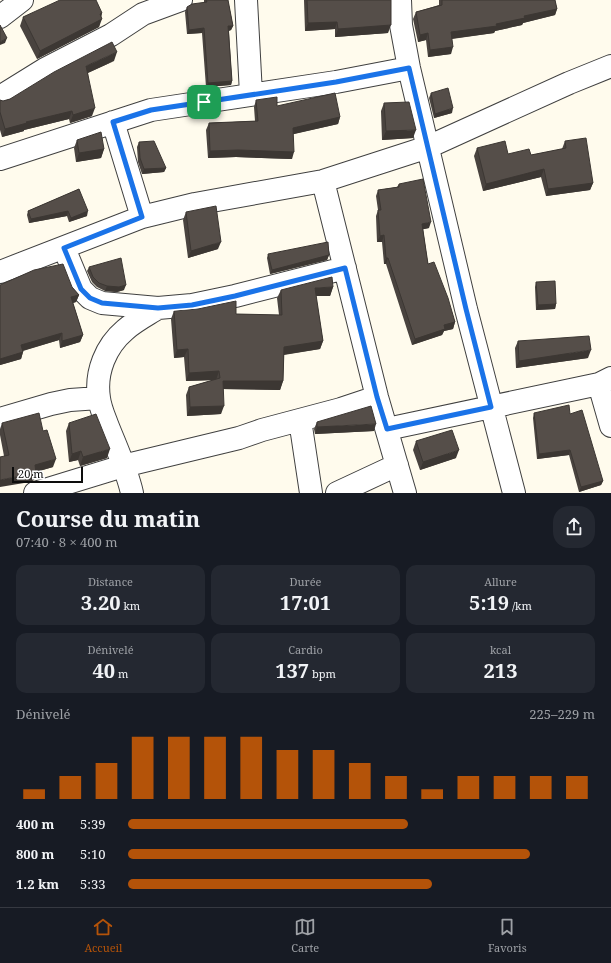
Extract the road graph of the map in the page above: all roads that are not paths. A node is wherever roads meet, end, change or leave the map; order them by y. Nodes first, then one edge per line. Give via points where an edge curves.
1 (22, 0) edge
2 (181, 0) edge
3 (246, 0) edge
4 (400, 0) edge
5 (0, 17) edge
6 (611, 66) edge
7 (409, 68) junction
8 (251, 94) junction
9 (0, 97) edge
10 (113, 122) junction
11 (428, 147) junction
12 (0, 159) edge
13 (323, 181) junction
14 (142, 217) junction
15 (64, 248) junction
16 (345, 268) junction
17 (0, 272) edge
18 (158, 308) junction
19 (605, 381) edge
20 (377, 397) junction
21 (99, 398) junction
22 (491, 407) junction
23 (0, 419) edge
24 (300, 420) junction
25 (611, 426) edge
26 (387, 429) junction
27 (397, 465) junction
28 (123, 466) junction
29 (35, 493) edge
30 (132, 493) edge
31 (311, 493) edge
32 (337, 493) edge
33 (406, 493) edge
34 (514, 493) edge

1 - 5 street
2 - 9 street via 142,14 111,35 45,69
3 - 8 street
4 - 7 street via 401,25
6 - 11 street
7 - 8 street
7 - 11 street
8 - 10 street via 151,110
10 - 12 street
10 - 14 street
11 - 13 street
11 - 22 street
13 - 14 street via 195,204
13 - 16 street
14 - 15 street
15 - 17 street
15 - 18 street via 81,289 90,298 102,303
16 - 18 street via 235,296 192,305
16 - 20 street
18 - 21 street via 125,330 107,352 98,379
19 - 22 street
19 - 25 street
20 - 24 street
20 - 26 street
21 - 23 street via 51,404
21 - 28 street
22 - 26 street
22 - 34 street
24 - 28 street via 239,438
24 - 31 street
26 - 27 street
27 - 32 street
27 - 33 street
28 - 29 street
28 - 30 street

